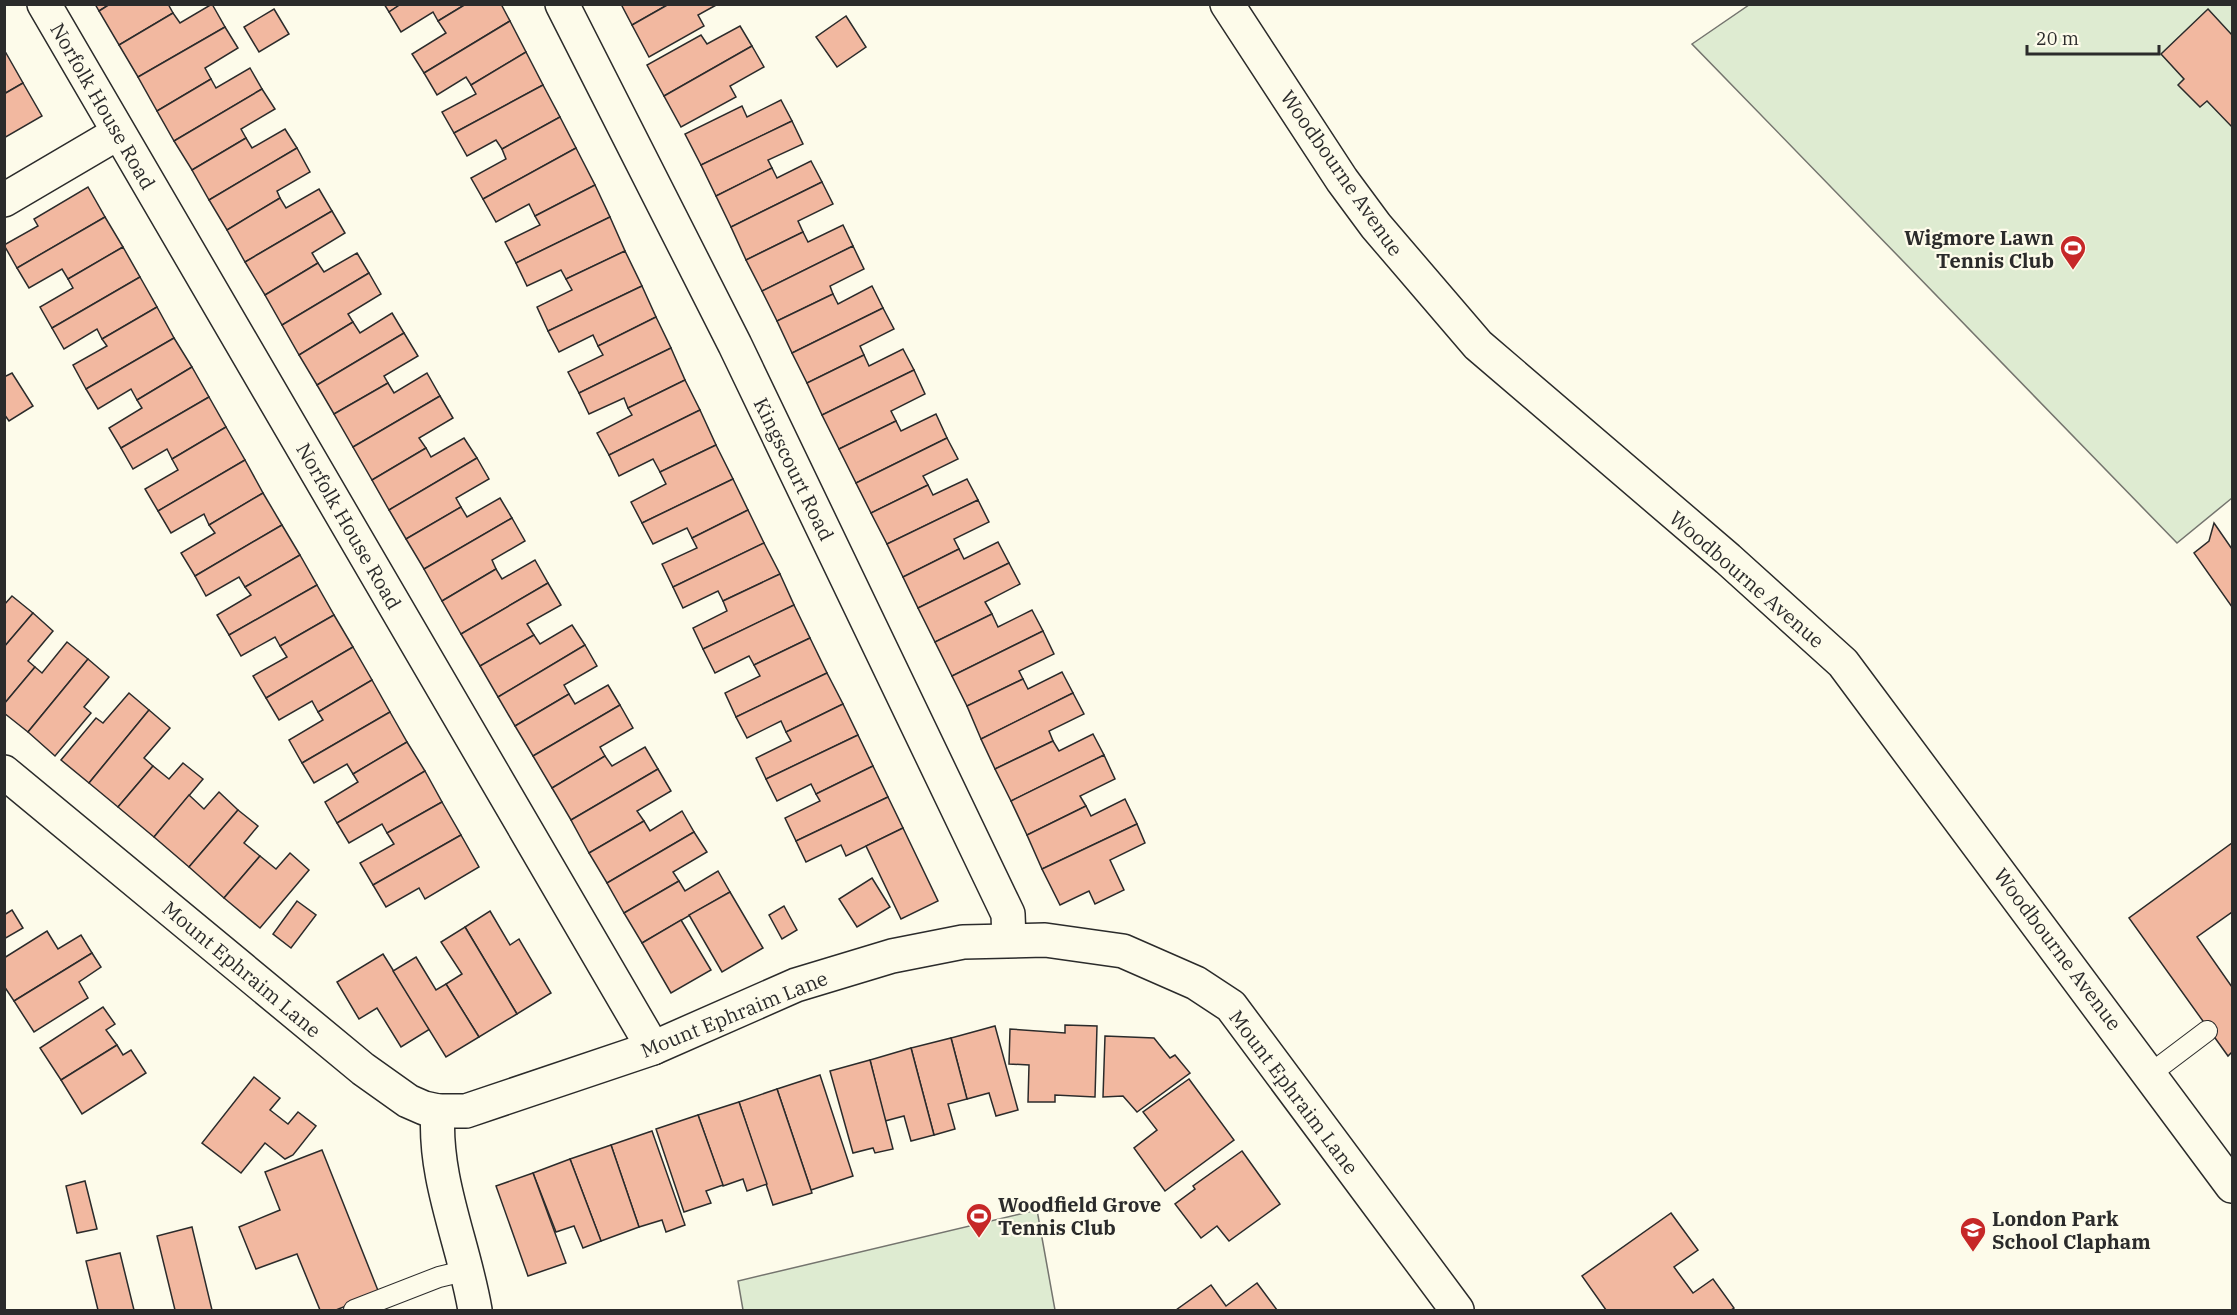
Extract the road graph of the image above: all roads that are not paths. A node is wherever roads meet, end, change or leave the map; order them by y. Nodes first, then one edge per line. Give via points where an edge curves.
1 (44, 4) edge
2 (562, 4) edge
3 (1227, 4) edge
4 (118, 133) junction
5 (4, 200) edge
6 (4, 772) edge
7 (1009, 940) junction
8 (2207, 1031) dead end
9 (653, 1048) junction
10 (2150, 1074) junction
11 (438, 1111) junction
12 (2232, 1186) edge
13 (468, 1270) junction
14 (354, 1311) edge
15 (475, 1311) edge
16 (1457, 1311) edge

1 - 4 street, Norfolk House Road
2 - 7 street, Kingscourt Road via 735,345 1008,915
3 - 10 street, Woodbourne Avenue via 1362,208 1478,345 1843,663
4 - 5 street
4 - 9 street, Norfolk House Road
6 - 11 street, Mount Ephraim Lane via 363,1069 408,1101
7 - 9 street, Mount Ephraim Lane via 963,942 881,959 796,985
7 - 16 street, Mount Ephraim Lane via 1045,940 1124,951 1196,983 1231,1006
8 - 10 lane
9 - 11 street, Mount Ephraim Lane via 466,1111
10 - 12 street, Woodbourne Avenue
11 - 13 street via 436,1132 445,1191
13 - 14 lane via 439,1277
13 - 15 street

